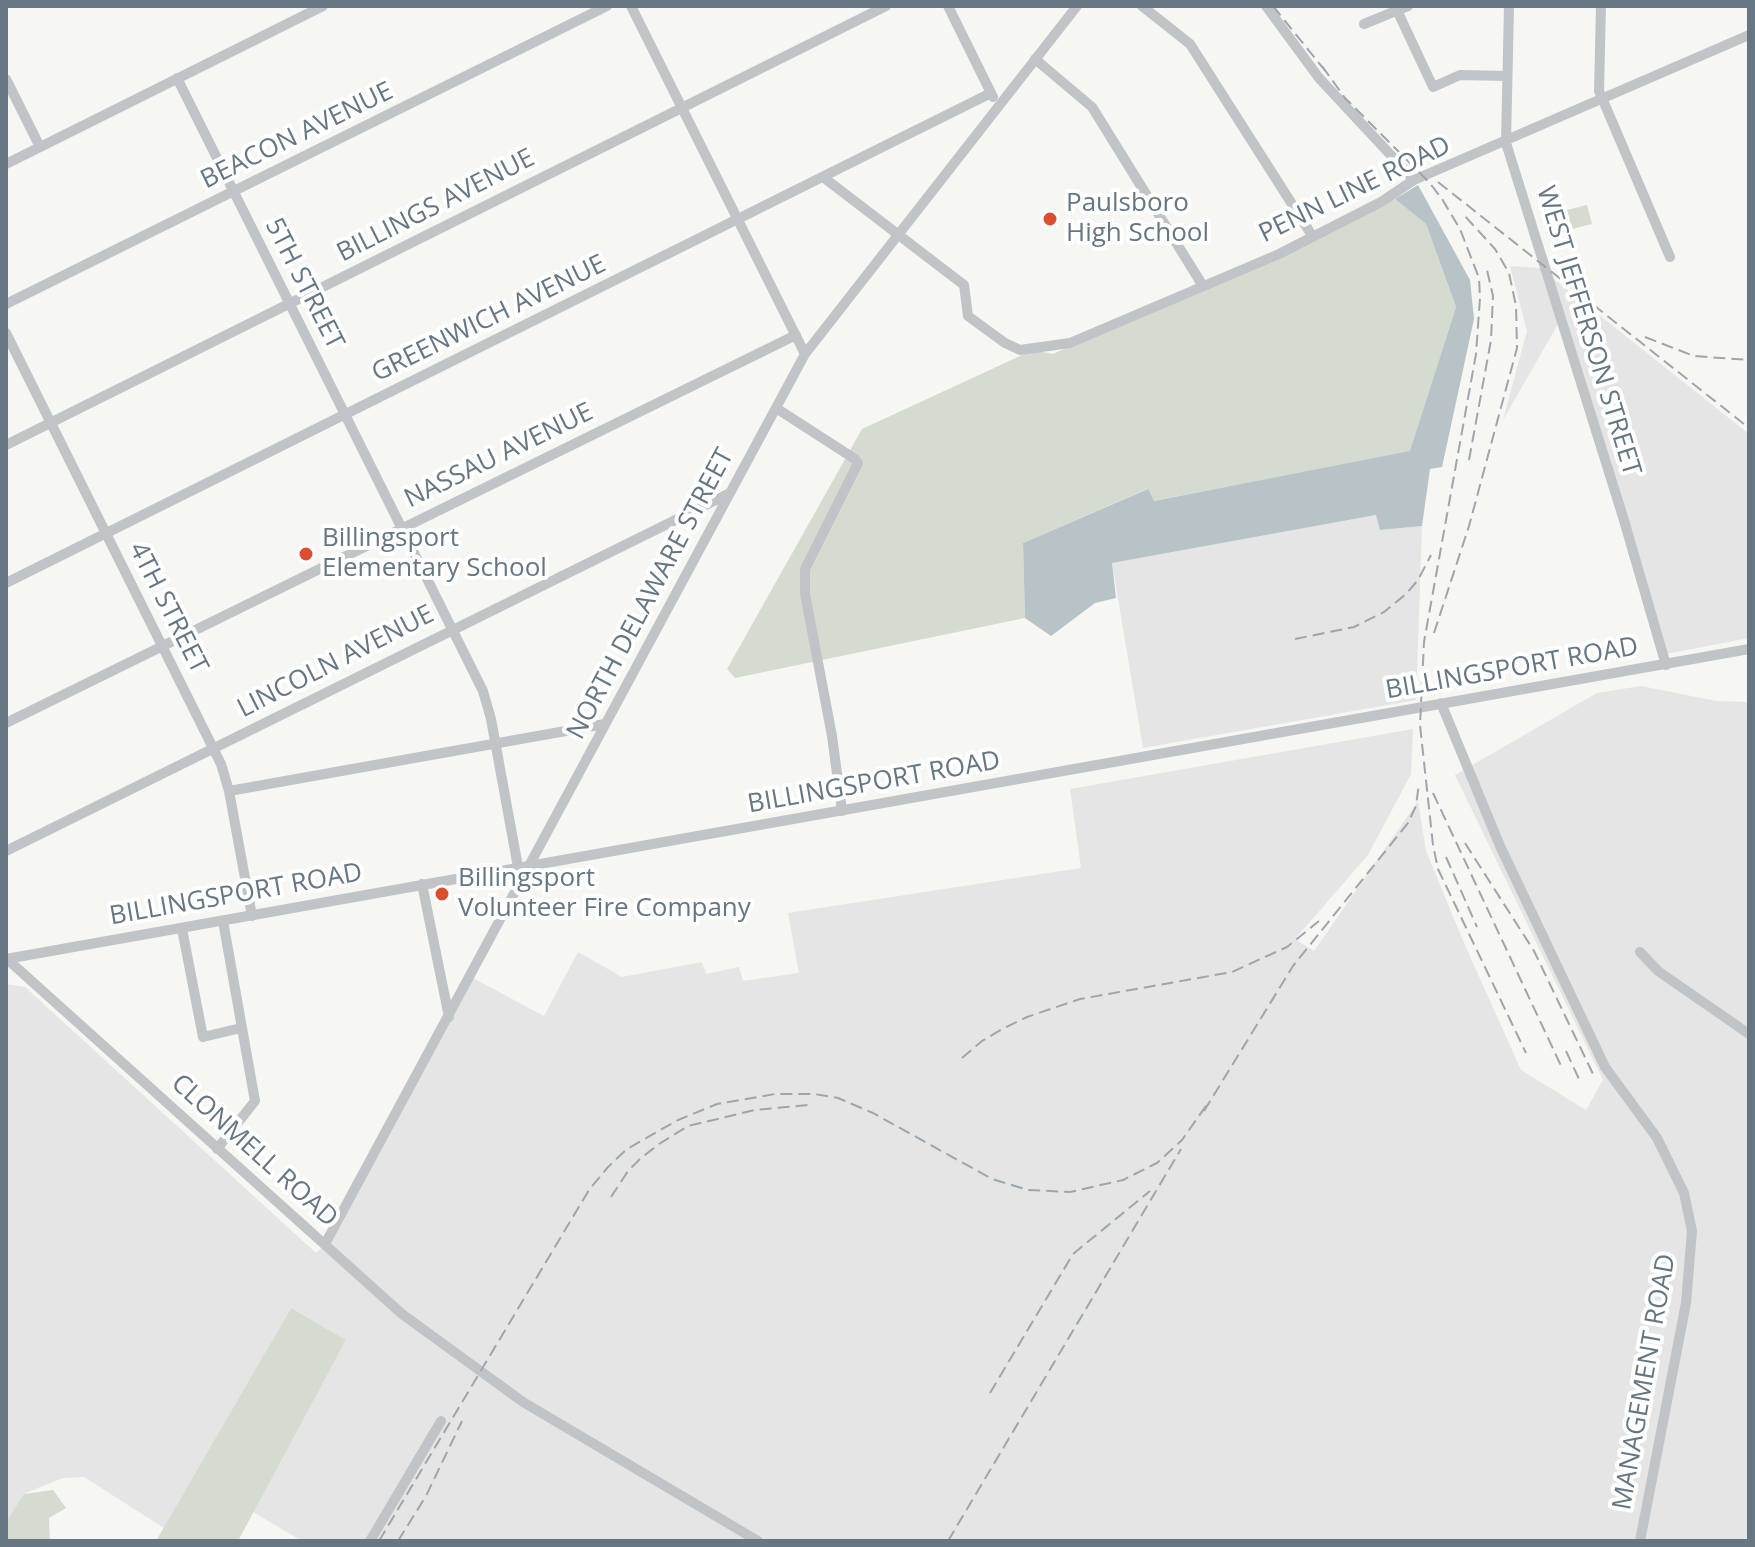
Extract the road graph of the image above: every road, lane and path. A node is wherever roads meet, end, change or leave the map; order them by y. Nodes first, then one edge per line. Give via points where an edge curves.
1 (323, 6) edge
2 (607, 6) edge
3 (631, 6) edge
4 (886, 6) edge
5 (948, 6) edge
6 (1077, 6) edge
7 (1142, 6) edge
8 (1266, 6) edge
9 (1509, 6) edge
10 (1601, 6) edge
11 (1400, 8) edge
12 (1364, 24) dead end
13 (1749, 35) edge
14 (1035, 59) junction
15 (1507, 76) junction
16 (177, 78) junction
17 (6, 79) edge
18 (991, 93) junction
19 (1603, 99) junction
20 (998, 107) junction
21 (682, 108) junction
22 (1506, 143) junction
23 (40, 147) junction
24 (6, 164) edge
25 (823, 177) junction
26 (1414, 180) junction
27 (233, 192) junction
28 (738, 219) junction
29 (899, 235) junction
30 (1313, 237) junction
31 (1670, 257) dead end
32 (1203, 286) junction
33 (6, 304) edge
34 (290, 304) junction
35 (6, 333) edge
36 (796, 335) junction
37 (805, 354) junction
38 (776, 408) junction
39 (345, 415) junction
40 (51, 423) junction
41 (6, 445) edge
42 (729, 494) junction
43 (401, 529) junction
44 (106, 533) junction
45 (6, 583) edge
46 (451, 629) junction
47 (162, 645) junction
48 (1749, 649) edge
49 (1666, 665) junction
50 (1441, 703) junction
51 (6, 723) edge
52 (605, 724) junction
53 (495, 742) junction
54 (214, 748) junction
55 (229, 791) junction
56 (842, 811) junction
57 (6, 851) edge
58 (524, 866) junction
59 (422, 884) junction
60 (252, 916) junction
61 (223, 921) junction
62 (182, 929) junction
63 (1640, 952) dead end
64 (6, 959) edge
65 (449, 1017) junction
66 (241, 1028) junction
67 (1749, 1034) edge
68 (217, 1149) junction
69 (325, 1244) junction
70 (441, 1421) dead end
71 (370, 1541) edge
72 (758, 1541) edge
73 (1640, 1541) edge

1 - 16 street
2 - 27 street, BEACON AVENUE
3 - 21 street
4 - 21 street, BILLINGS AVENUE
5 - 18 street
6 - 14 street, NORTH DELAWARE STREET
7 - 30 street via 1195,51
8 - 26 street via 1338,101
9 - 15 street, WEST JEFFERSON STREET
10 - 19 street
11 - 12 street
11 - 15 street via 1433,87 1460,75
13 - 19 street, PENN LINE ROAD
14 - 20 street, NORTH DELAWARE STREET
14 - 32 street via 1092,107
15 - 22 street, WEST JEFFERSON STREET
16 - 23 street
16 - 27 street, 5TH STREET
17 - 23 street
18 - 20 street
18 - 25 street, GREENWICH AVENUE
19 - 22 street, PENN LINE ROAD
19 - 31 street
20 - 29 street, NORTH DELAWARE STREET
21 - 28 street
21 - 34 street, BILLINGS AVENUE
22 - 26 street, PENN LINE ROAD
22 - 49 street, WEST JEFFERSON STREET
23 - 24 street
25 - 28 street, GREENWICH AVENUE
25 - 29 street
26 - 30 street, PENN LINE ROAD
27 - 33 street, BEACON AVENUE
27 - 34 street, 5TH STREET
28 - 36 street
28 - 39 street, GREENWICH AVENUE
29 - 32 street, PENN LINE ROAD via 964,285 968,316 1020,350 1070,343
29 - 37 street, NORTH DELAWARE STREET
30 - 32 street, PENN LINE ROAD
34 - 39 street, 5TH STREET
34 - 40 street, BILLINGS AVENUE
35 - 40 street, 4TH STREET
36 - 37 street
36 - 43 street, NASSAU AVENUE
37 - 38 street, NORTH DELAWARE STREET
38 - 42 street, NORTH DELAWARE STREET
38 - 56 street via 855,459 857,469 805,569
39 - 43 street, 5TH STREET
39 - 44 street, GREENWICH AVENUE
40 - 41 street, BILLINGS AVENUE
40 - 44 street, 4TH STREET
42 - 46 street, LINCOLN AVENUE
42 - 52 street, NORTH DELAWARE STREET
43 - 46 street, 5TH STREET
43 - 47 street, NASSAU AVENUE
44 - 45 street, GREENWICH AVENUE
44 - 47 street, 4TH STREET
46 - 53 street, 5TH STREET via 483,691
46 - 54 street, LINCOLN AVENUE
47 - 51 street, NASSAU AVENUE
47 - 54 street, 4TH STREET
48 - 49 street, BILLINGSPORT ROAD
49 - 50 street, BILLINGSPORT ROAD
50 - 56 street, BILLINGSPORT ROAD
50 - 73 street, MANAGEMENT ROAD via 1500,846 1605,1067 1657,1138 1684,1193 1692,1231 1686,1303
52 - 53 street
52 - 58 street, NORTH DELAWARE STREET
53 - 55 street
53 - 58 street, 5TH STREET
54 - 55 street, 4TH STREET
54 - 57 street, LINCOLN AVENUE
55 - 60 street, 4TH STREET
56 - 58 street, BILLINGSPORT ROAD
58 - 59 street, BILLINGSPORT ROAD
58 - 65 street, NORTH DELAWARE STREET
59 - 60 street, BILLINGSPORT ROAD
59 - 65 street
60 - 61 street, BILLINGSPORT ROAD
61 - 62 street, BILLINGSPORT ROAD
61 - 66 street
62 - 64 street, BILLINGSPORT ROAD
62 - 66 street via 203,1037
63 - 67 street via 1658,971
64 - 68 street, CLONMELL ROAD
65 - 69 street, NORTH DELAWARE STREET
66 - 68 street via 255,1101
68 - 69 street, CLONMELL ROAD
69 - 72 street, CLONMELL ROAD via 402,1314 523,1402
70 - 71 street

